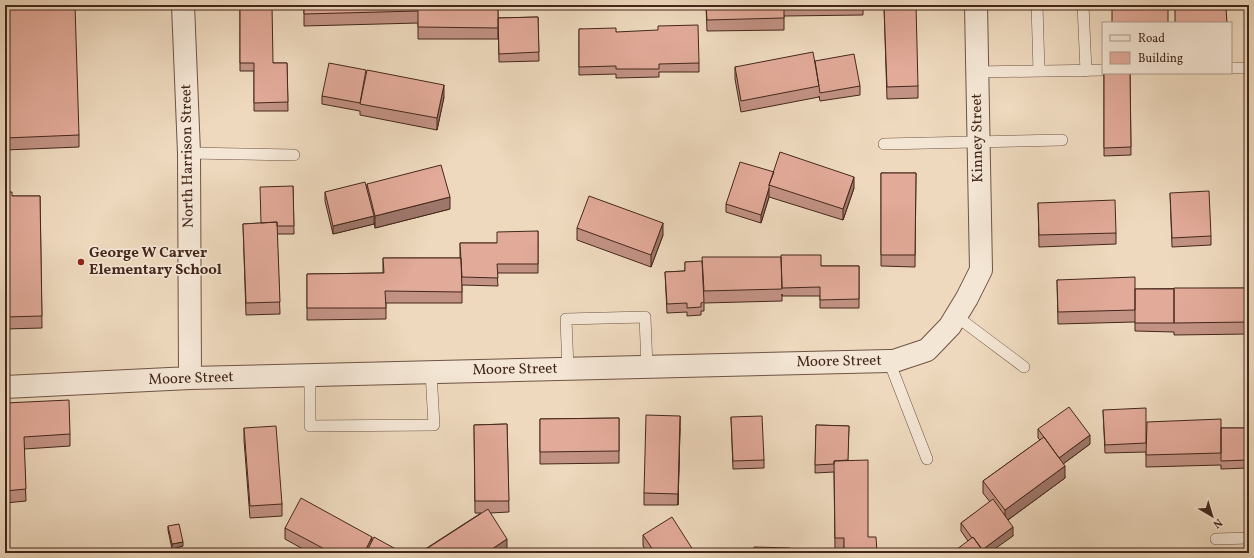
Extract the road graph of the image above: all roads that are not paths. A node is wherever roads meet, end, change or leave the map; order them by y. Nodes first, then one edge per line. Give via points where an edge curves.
1 (183, 5) edge
2 (976, 5) edge
3 (1037, 5) edge
4 (1083, 5) edge
5 (1232, 68) edge
6 (1249, 68) edge
7 (1102, 70) edge
8 (1039, 71) junction
9 (1086, 71) junction
10 (977, 72) junction
11 (1062, 140) dead end
12 (978, 142) junction
13 (884, 144) dead end
14 (189, 154) junction
15 (294, 155) dead end
16 (981, 270) joint
17 (956, 316) junction
18 (889, 361) junction
19 (647, 367) junction
20 (1024, 367) dead end
21 (568, 369) junction
22 (431, 372) junction
23 (310, 376) junction
24 (190, 378) junction
25 (5, 387) edge
26 (927, 459) dead end
27 (1249, 538) edge
28 (1216, 539) dead end

1 - 14 street, North Harrison Street
2 - 10 street, Kinney Street
3 - 8 lane
4 - 9 lane
5 - 6 lane
7 - 9 lane
8 - 9 lane
8 - 10 lane
10 - 12 street, Kinney Street
11 - 12 lane
12 - 13 lane
12 - 16 street, Kinney Street
14 - 15 lane
14 - 24 street, North Harrison Street
16 - 17 street, Moore Street
17 - 18 street, Moore Street via 927,350
17 - 20 lane
18 - 19 street, Moore Street
18 - 26 lane
19 - 21 street, Moore Street
19 - 21 lane via 645,317 566,319
21 - 22 street, Moore Street
22 - 23 street, Moore Street
22 - 23 lane via 434,425 310,426
23 - 24 street, Moore Street
24 - 25 street, Moore Street
27 - 28 lane

